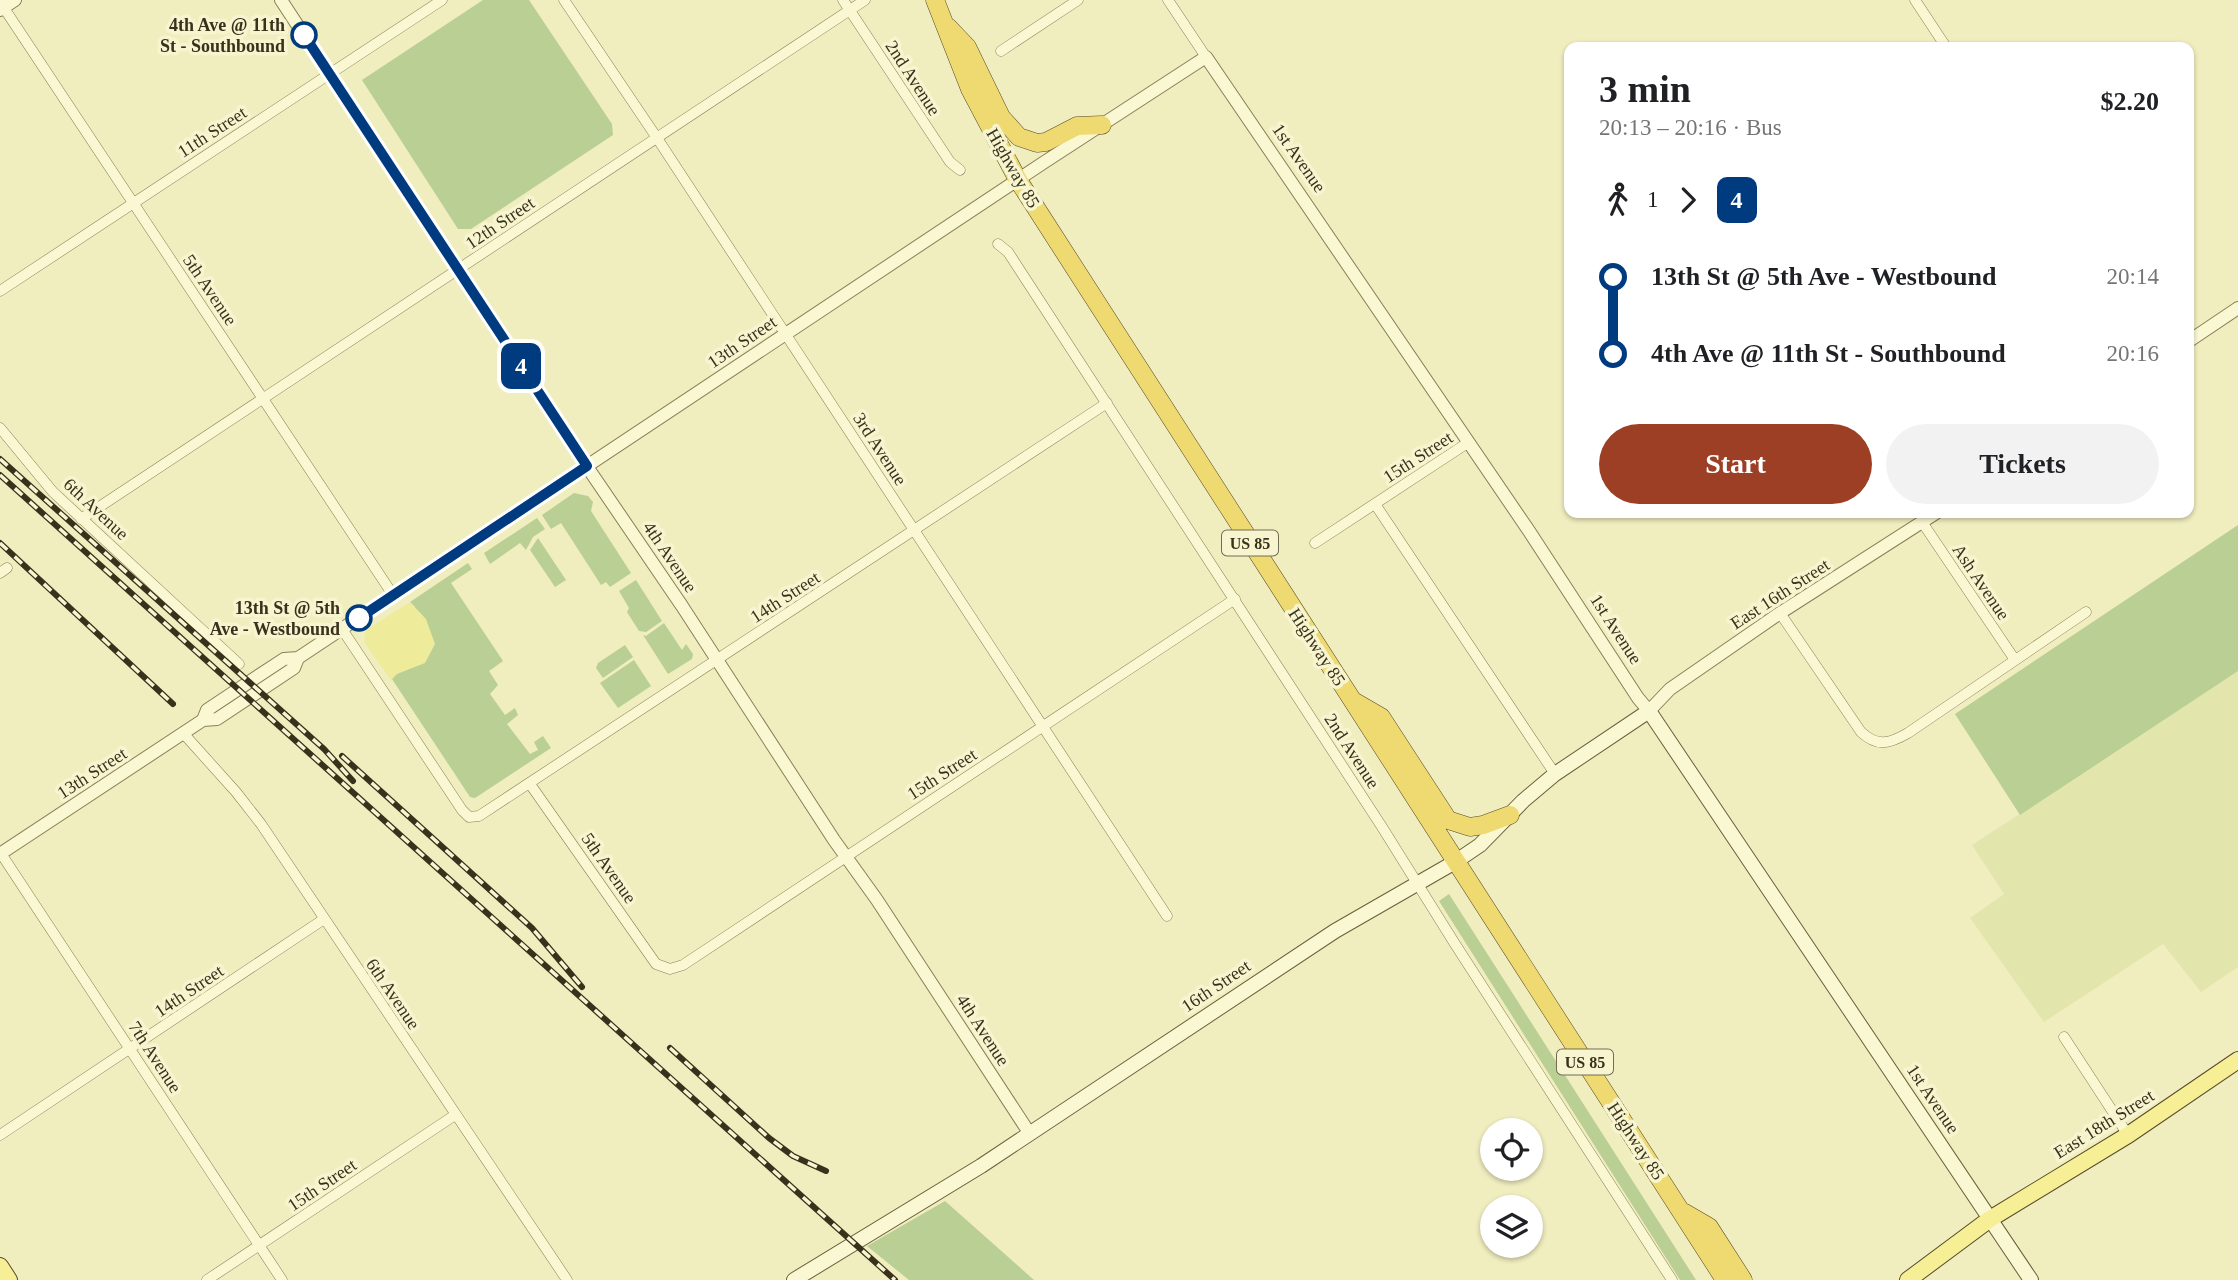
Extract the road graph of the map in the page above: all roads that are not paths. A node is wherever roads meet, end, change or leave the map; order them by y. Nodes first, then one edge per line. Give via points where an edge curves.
1 (15, 0) edge
2 (281, 0) edge
3 (442, 0) edge
4 (564, 0) edge
5 (843, 0) edge
6 (865, 0) edge
7 (935, 0) edge
8 (1078, 0) edge
9 (1168, 0) edge
10 (1915, 0) edge
11 (1, 7) edge
12 (850, 10) junction
13 (942, 21) junction
14 (1943, 42) edge
15 (1001, 51) dead end
16 (1206, 57) junction
17 (329, 74) junction
18 (1101, 125) junction
19 (657, 138) junction
20 (960, 170) dead end
21 (1018, 180) junction
22 (133, 203) junction
23 (998, 244) dead end
24 (458, 270) junction
25 (0, 291) edge
26 (2238, 309) edge
27 (786, 334) junction
28 (2194, 338) edge
29 (263, 398) junction
30 (1107, 403) junction
31 (0, 428) edge
32 (1469, 442) junction
33 (587, 466) junction
34 (1375, 504) junction
35 (1928, 518) edge
36 (81, 519) junction
37 (1922, 522) junction
38 (915, 531) junction
39 (1315, 543) dead end
40 (393, 595) junction
41 (1235, 599) junction
42 (2086, 612) dead end
43 (1780, 613) junction
44 (342, 629) junction
45 (2015, 660) junction
46 (717, 661) junction
47 (239, 664) dead end
48 (1352, 700) junction
49 (1649, 711) junction
50 (1043, 726) junction
51 (183, 733) junction
52 (1555, 774) junction
53 (530, 784) junction
54 (1510, 815) junction
55 (0, 853) edge
56 (845, 856) junction
57 (1455, 862) junction
58 (1419, 884) junction
59 (1167, 916) dead end
60 (324, 919) junction
61 (664, 967) joint
62 (2064, 1037) dead end
63 (131, 1049) junction
64 (2238, 1060) edge
65 (455, 1115) junction
66 (1030, 1134) junction
67 (0, 1135) edge
68 (2128, 1135) junction
69 (1681, 1211) junction
70 (1990, 1219) junction
71 (260, 1245) junction
72 (0, 1266) edge
73 (9, 1280) edge
74 (207, 1280) edge
75 (282, 1280) edge
76 (567, 1280) edge
77 (794, 1280) edge
78 (1671, 1280) edge
79 (1725, 1280) edge
80 (1743, 1280) edge
81 (1908, 1280) edge
82 (2031, 1280) edge

1 - 11 street
2 - 17 street, 4th Avenue
3 - 17 street, 11th Street
4 - 19 street, 3rd Avenue
5 - 12 street, 2nd Avenue
6 - 12 street, 12th Street
7 - 13 highway, Highway 85 / US 85
8 - 15 street
9 - 16 street, 1st Avenue
10 - 14 street
11 - 22 street, 5th Avenue
12 - 19 street, 12th Street
12 - 20 street, 2nd Avenue via 950,162
13 - 18 highway via 967,47 1001,117 1019,137 1046,142 1077,126
13 - 21 highway, Highway 85 / US 85 via 970,89
16 - 18 street, 13th Street
16 - 32 street, 1st Avenue
17 - 22 street, 11th Street
17 - 24 street, 4th Avenue
18 - 21 street, 13th Street
19 - 24 street, 12th Street
19 - 27 street, 3rd Avenue
21 - 27 street, 13th Street
21 - 48 highway, Highway 85 / US 85
22 - 25 street, 11th Street
22 - 29 street, 5th Avenue
23 - 30 street, 2nd Avenue via 1008,252
24 - 29 street, 12th Street
24 - 33 street, 4th Avenue
26 - 28 street
27 - 33 street, 13th Street
27 - 38 street, 3rd Avenue
29 - 36 street, 12th Street
29 - 40 street, 5th Avenue
30 - 38 street, 14th Street
30 - 41 street, 2nd Avenue
31 - 36 street, 6th Avenue
32 - 34 street, 15th Street
32 - 49 street, 1st Avenue
33 - 40 street, 13th Street
33 - 46 street, 4th Avenue
34 - 39 street, 15th Street
34 - 52 street
35 - 37 street, East 16th Street
36 - 47 street, 6th Avenue
37 - 43 street, East 16th Street
37 - 45 street, Ash Avenue
38 - 46 street, 14th Street
38 - 50 street, 3rd Avenue
40 - 44 street, 13th Street
41 - 50 street, 15th Street
41 - 58 street, 2nd Avenue
42 - 45 street
43 - 45 street via 1861,732 1881,744 1908,733
43 - 49 street, East 16th Street via 1670,689
44 - 51 street, 13th Street via 298,658 285,659 249,681
44 - 53 street, 14th Street via 469,817 479,816
46 - 53 street, 14th Street
46 - 56 street, 4th Avenue
48 - 54 highway via 1381,717 1448,820 1470,827
48 - 57 highway, Highway 85 / US 85
49 - 52 main road, 16th Street
49 - 70 main road, 1st Avenue
50 - 56 street, 15th Street
50 - 59 street, 3rd Avenue
51 - 55 street, 13th Street
51 - 60 street, 6th Avenue via 261,824
52 - 54 main road, 16th Street
53 - 61 street, 5th Avenue via 656,964
54 - 57 main road, 16th Street
55 - 63 street, 7th Avenue
56 - 61 street, 15th Street via 683,965
56 - 66 street, 4th Avenue
57 - 58 main road, 16th Street
57 - 69 highway, Highway 85 / US 85
58 - 66 main road, 16th Street via 1324,938
58 - 78 street, 2nd Avenue
60 - 63 street, 14th Street
60 - 65 street, 6th Avenue
62 - 68 street
63 - 67 street, 14th Street
63 - 71 street, 7th Avenue
64 - 68 main road, East 18th Street
65 - 71 street, 15th Street
65 - 76 street, 6th Avenue
66 - 77 main road, 16th Street
68 - 70 main road, East 18th Street
69 - 79 highway, Highway 85 / US 85
69 - 80 highway via 1709,1227
70 - 81 main road, East 18th Street
70 - 82 main road, 1st Avenue
71 - 74 street, 15th Street
71 - 75 street, 7th Avenue
72 - 73 main road

